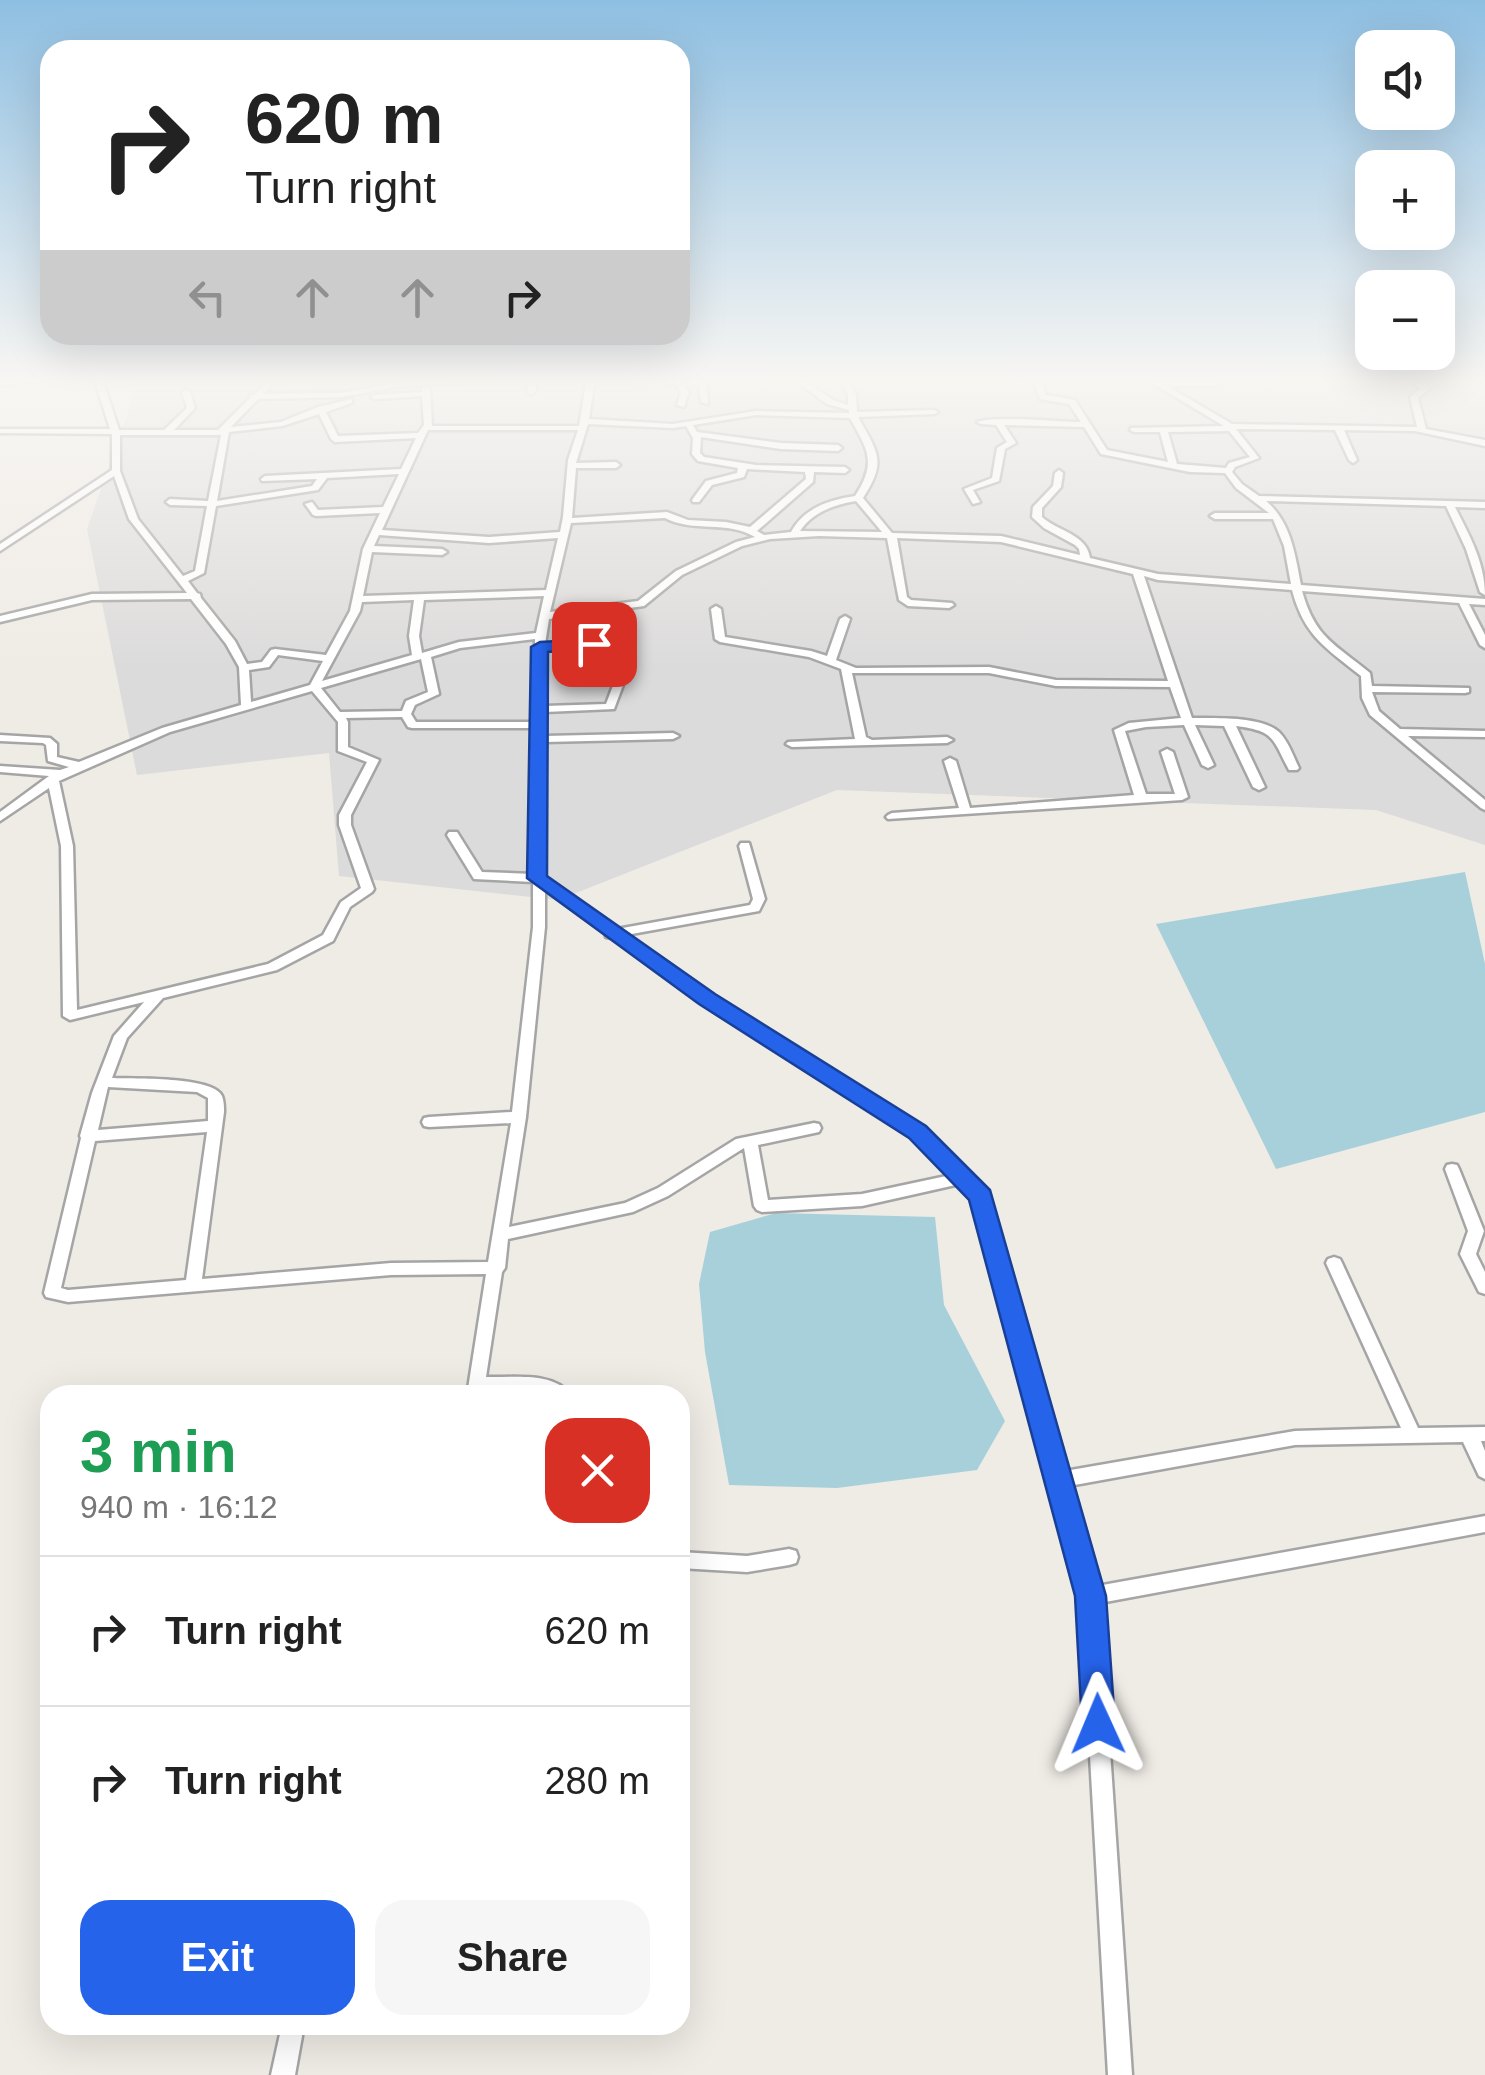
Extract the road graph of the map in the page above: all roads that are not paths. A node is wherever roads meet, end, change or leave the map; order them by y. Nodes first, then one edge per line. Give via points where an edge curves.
1 (110, 475) edge
2 (117, 475) edge
3 (218, 475) edge
4 (316, 475) edge
5 (325, 475) edge
6 (400, 475) edge
7 (570, 475) edge
8 (741, 475) edge
9 (809, 475) edge
10 (872, 475) edge
11 (997, 475) edge
12 (1059, 475) edge
13 (1230, 475) edge
14 (265, 479) dead end
15 (1254, 497) junction
16 (858, 498) junction
17 (696, 500) dead end
18 (170, 502) dead end
19 (976, 502) dead end
20 (212, 504) junction
21 (309, 504) dead end
22 (1449, 504) junction
23 (1485, 504) edge
24 (384, 510) junction
25 (1214, 516) dead end
26 (1276, 516) junction
27 (566, 521) junction
28 (375, 532) junction
29 (889, 532) junction
30 (795, 533) junction
31 (756, 534) junction
32 (562, 535) junction
33 (0, 548) edge
34 (368, 548) junction
35 (442, 552) dead end
36 (1085, 558) junction
37 (1138, 574) junction
38 (184, 579) junction
39 (1295, 590) junction
40 (549, 592) junction
41 (1485, 592) edge
42 (197, 596) junction
43 (419, 596) junction
44 (360, 599) junction
45 (1463, 600) junction
46 (1485, 602) edge
47 (949, 604) dead end
48 (716, 609) dead end
49 (602, 610) junction
50 (546, 616) junction
51 (0, 619) edge
52 (845, 619) dead end
53 (540, 641) junction
54 (1485, 645) edge
55 (421, 656) junction
56 (330, 659) junction
57 (830, 662) junction
58 (244, 668) junction
59 (846, 670) junction
60 (1176, 684) junction
61 (618, 686) dead end
62 (314, 687) junction
63 (1367, 689) junction
64 (1465, 690) dead end
65 (246, 706) junction
66 (540, 709) junction
67 (406, 714) junction
68 (340, 716) junction
69 (1188, 722) junction
70 (1228, 724) junction
71 (538, 732) junction
72 (1395, 732) junction
73 (1485, 734) edge
74 (672, 736) dead end
75 (0, 738) edge
76 (947, 740) dead end
77 (865, 742) junction
78 (792, 744) dead end
79 (1167, 752) dead end
80 (950, 761) dead end
81 (80, 766) junction
82 (1208, 766) dead end
83 (1292, 768) dead end
84 (0, 769) edge
85 (58, 777) junction
86 (1259, 786) dead end
87 (1141, 798) junction
88 (1485, 806) edge
89 (964, 810) junction
90 (0, 817) edge
91 (892, 817) dead end
92 (453, 835) dead end
93 (745, 846) dead end
94 (537, 878) junction
95 (611, 934) junction
96 (158, 997) junction
97 (104, 1082) junction
98 (519, 1117) junction
99 (429, 1122) dead end
100 (215, 1126) junction
101 (814, 1128) dead end
102 (88, 1136) junction
103 (750, 1141) junction
104 (1452, 1169) dead end
105 (965, 1177) junction
106 (502, 1234) junction
107 (1334, 1262) dead end
108 (497, 1268) junction
109 (193, 1284) junction
110 (1485, 1288) edge
111 (477, 1385) edge
112 (1412, 1434) junction
113 (1477, 1435) edge
114 (1485, 1471) edge
115 (1059, 1480) junction
116 (1485, 1524) edge
117 (788, 1557) dead end
118 (690, 1561) edge
119 (1090, 1596) junction
120 (291, 2035) edge
121 (282, 2075) edge
122 (1120, 2075) edge

1 - 33 street
2 - 38 street via 134,519
3 - 20 street
4 - 14 street
5 - 20 street via 316,488
6 - 24 street
7 - 27 street
8 - 17 street via 710,484
9 - 31 street
10 - 16 street
11 - 19 street via 968,490
12 - 36 street via 1036,517 1073,536
13 - 15 street
15 - 22 street
15 - 26 street
16 - 29 street
16 - 30 street via 826,504 801,520
18 - 20 street
20 - 38 street via 199,573
21 - 24 street via 316,513
22 - 23 street
22 - 41 street
24 - 28 street
25 - 26 street
26 - 39 street
27 - 31 street via 666,516 678,524
27 - 32 street
28 - 32 street via 479,540
28 - 34 street
29 - 30 street
29 - 36 street via 1017,541
29 - 47 street via 904,601
30 - 31 street
31 - 49 street via 683,571 645,602
32 - 40 street
34 - 35 street
34 - 44 street
36 - 37 street
37 - 39 street
37 - 60 street
38 - 42 street
39 - 45 street
39 - 63 street via 1313,630 1366,675
40 - 43 street
40 - 50 street
42 - 51 street via 92,598
42 - 58 street
43 - 44 street
43 - 55 street via 414,636
44 - 56 street
45 - 46 street
45 - 54 street
48 - 57 street via 720,639
49 - 50 street
49 - 53 street via 596,642
50 - 53 street
52 - 57 street
53 - 55 street via 476,641
53 - 66 street
55 - 62 street
55 - 67 street via 434,694 410,703
56 - 58 street via 275,652 265,665
56 - 62 street
57 - 59 street
58 - 65 street
59 - 60 street via 990,670 1056,683
59 - 77 street via 852,718
60 - 69 street
61 - 66 street via 610,707
62 - 65 street
62 - 68 street
63 - 64 street
63 - 72 street via 1374,713
65 - 81 street
66 - 71 street
67 - 68 street
67 - 71 street via 414,725
68 - 96 street via 342,749 373,758 345,815 366,891 346,905 328,938 272,968
69 - 70 street
69 - 82 street
69 - 87 street via 1120,728
70 - 83 street via 1272,731
70 - 86 street
71 - 74 street
71 - 94 street
72 - 73 street
72 - 88 street
75 - 81 street via 46,740 52,759
76 - 77 street
77 - 78 street
79 - 87 street via 1182,797
80 - 89 street
81 - 85 street
84 - 85 street
85 - 90 street
85 - 96 street via 67,846 68,1013
87 - 89 street
89 - 91 street
92 - 94 street via 478,876
93 - 95 street via 755,908
94 - 95 street
94 - 98 street via 539,927
95 - 105 street via 886,1110
96 - 97 street via 121,1036
97 - 100 street via 210,1090
97 - 102 street
98 - 99 street
98 - 106 street
100 - 102 street
100 - 109 street
101 - 103 street
102 - 109 street via 52,1293
103 - 105 street via 762,1206 862,1200
103 - 106 street via 628,1208
104 - 110 street via 1474,1222 1468,1254
105 - 115 street via 988,1212
106 - 108 street
107 - 112 street
108 - 109 street
108 - 111 street
112 - 113 street
112 - 115 street via 1295,1438
113 - 114 street
115 - 119 street
116 - 119 street
117 - 118 street via 747,1564
119 - 122 street
120 - 121 street

